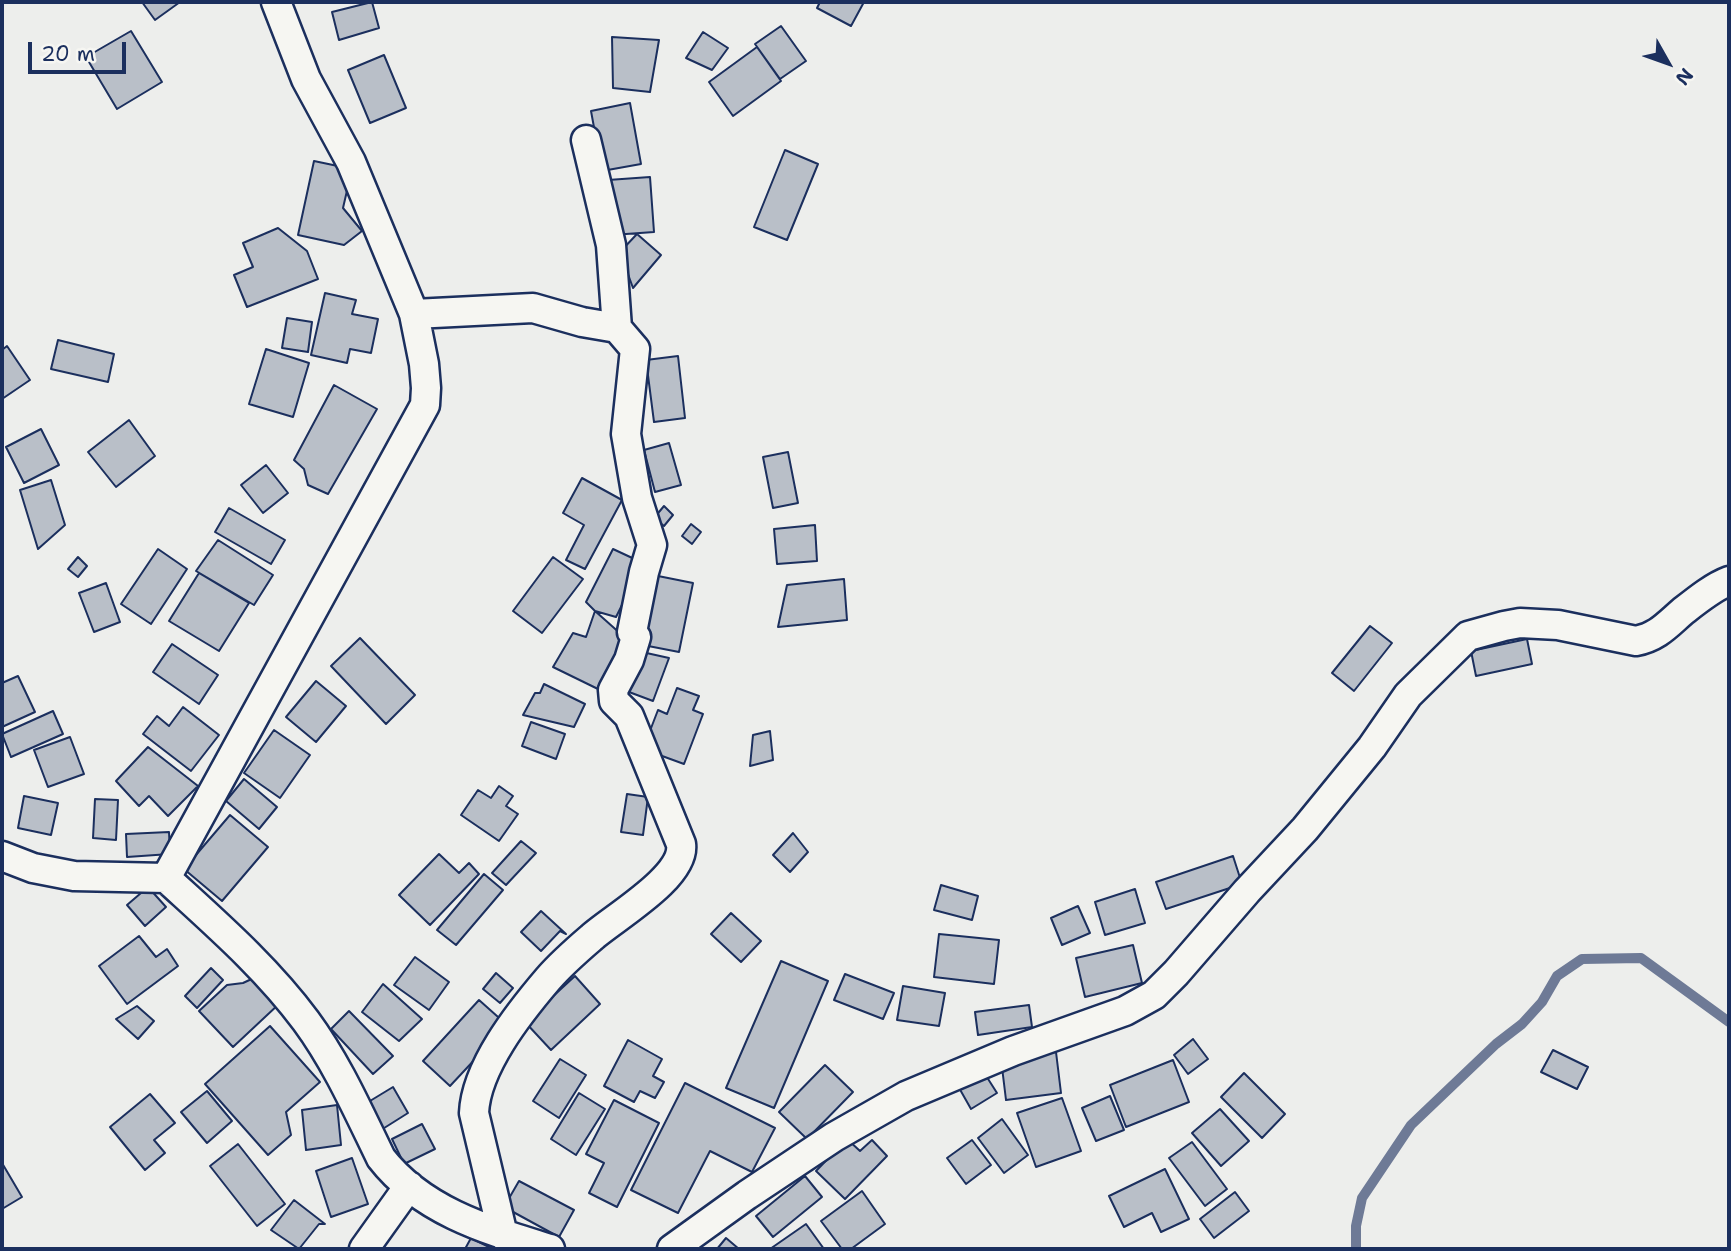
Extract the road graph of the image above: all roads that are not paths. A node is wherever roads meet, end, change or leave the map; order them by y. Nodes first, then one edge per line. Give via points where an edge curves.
1 (276, 2) edge
2 (586, 140) dead end
3 (414, 314) junction
4 (618, 328) junction
5 (1729, 581) edge
6 (2, 856) edge
7 (166, 878) junction
8 (409, 1186) junction
9 (503, 1235) junction
10 (364, 1249) edge
11 (550, 1249) edge
12 (672, 1249) edge

1 - 3 street via 306,79 351,162
2 - 4 street via 611,245
3 - 4 street via 533,308
3 - 7 street via 426,388 419,419
4 - 9 street via 635,349 626,434 652,545 632,632 636,637 613,690 614,701 629,716 682,850 660,883 549,978 484,1074 474,1113
5 - 12 street via 1644,640 1558,625 1520,624 1468,636 1408,695 1305,829 1154,995 1125,1012 1013,1051 906,1096 834,1137
6 - 7 street via 74,876
7 - 8 street via 251,956 306,1021 381,1158
8 - 9 street via 450,1214
8 - 10 street
9 - 11 street

